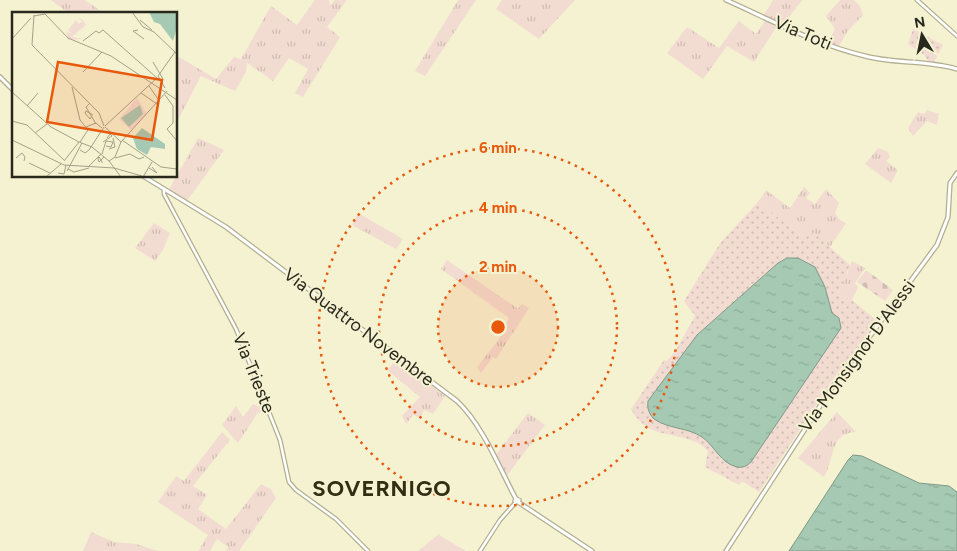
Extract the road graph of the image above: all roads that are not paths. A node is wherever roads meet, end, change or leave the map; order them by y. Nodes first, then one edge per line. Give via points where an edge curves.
1 (726, 0) edge
2 (917, 0) edge
3 (957, 36) edge
4 (957, 68) edge
5 (0, 78) edge
6 (12, 89) edge
7 (957, 173) edge
8 (146, 178) edge
9 (164, 189) junction
10 (169, 192) junction
11 (168, 200) junction
12 (517, 501) junction
13 (368, 551) edge
14 (480, 551) edge
15 (592, 551) edge
16 (726, 551) edge

1 - 4 main road, Via Toti via 853,53
2 - 3 street
5 - 6 main road
7 - 16 main road, Via Monsignor D'Alessi via 950,183 948,217 937,245 836,381
8 - 9 main road
9 - 10 main road, Via Quattro Novembre
9 - 11 street, Via Trieste
10 - 11 street
10 - 12 main road, Via Quattro Novembre via 226,227 461,405 478,428
11 - 13 street, Via Trieste via 236,329 280,440 289,482 336,519
12 - 14 street
12 - 15 main road, Via Quattro Novembre

